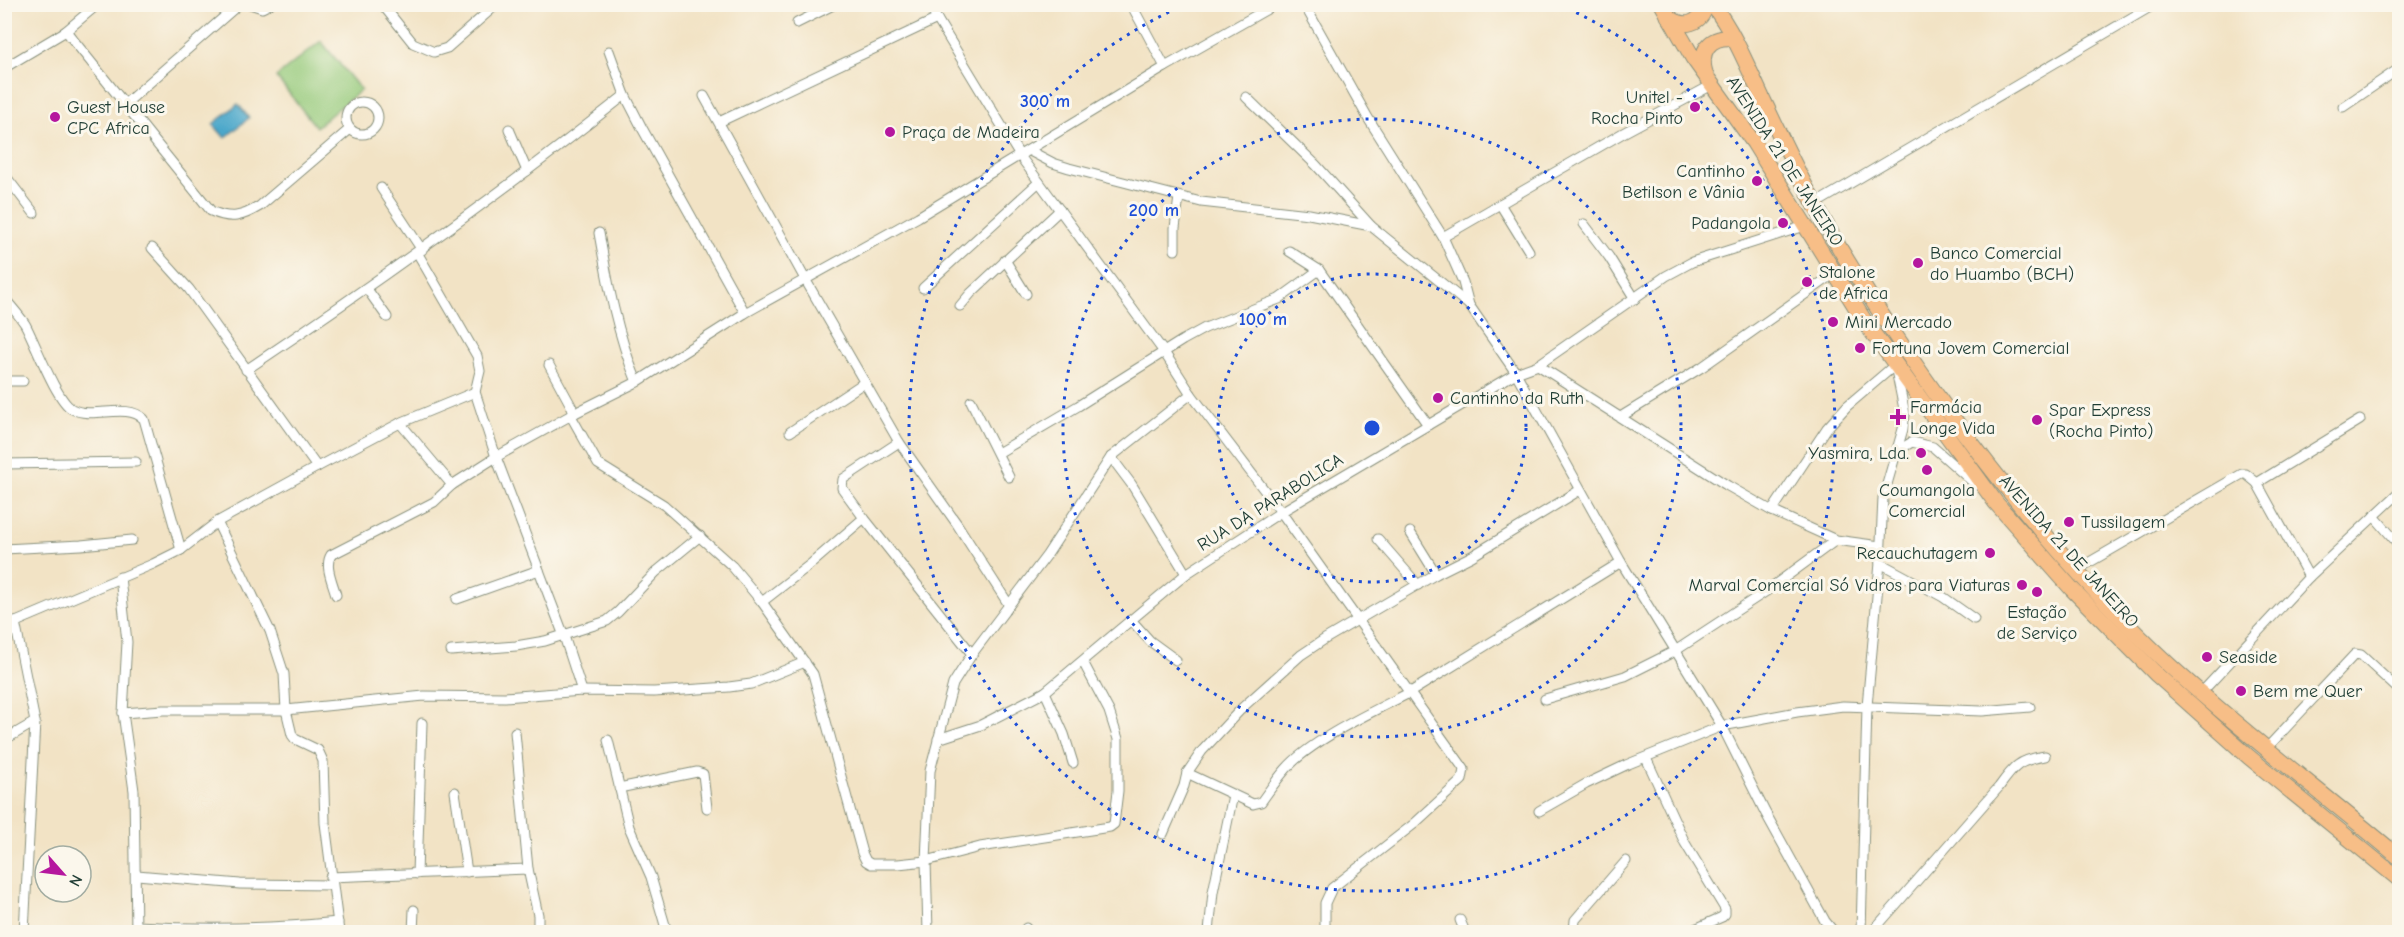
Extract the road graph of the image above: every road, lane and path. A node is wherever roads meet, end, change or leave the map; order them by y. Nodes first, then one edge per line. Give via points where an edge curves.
1 (98, 4) edge
2 (239, 4) edge
3 (250, 4) edge
4 (270, 4) edge
5 (382, 4) edge
6 (497, 4) edge
7 (835, 4) edge
8 (928, 4) edge
9 (1131, 4) edge
10 (1276, 4) edge
11 (1304, 4) edge
12 (1706, 4) edge
13 (1712, 4) edge
14 (2155, 4) edge
15 (1664, 9) edge
16 (937, 19) junction
17 (797, 23) dead end
18 (66, 31) junction
19 (1733, 38) junction
20 (609, 51) dead end
21 (1165, 67) junction
22 (4, 68) edge
23 (2400, 68) edge
24 (1709, 80) junction
25 (625, 95) junction
26 (704, 96) dead end
27 (1246, 97) dead end
28 (125, 105) junction
29 (2343, 107) dead end
30 (719, 122) junction
31 (350, 129) dead end
32 (509, 129) dead end
33 (1030, 151) junction
34 (1020, 156) junction
35 (527, 171) junction
36 (4, 174) edge
37 (1039, 182) junction
38 (381, 188) dead end
39 (1179, 197) junction
40 (1500, 204) junction
41 (1815, 204) junction
42 (1060, 210) junction
43 (34, 213) dead end
44 (1584, 224) dead end
45 (1371, 226) junction
46 (1805, 226) junction
47 (598, 233) dead end
48 (1443, 237) junction
49 (152, 248) dead end
50 (1175, 250) dead end
51 (1289, 251) dead end
52 (1528, 251) dead end
53 (420, 252) junction
54 (1005, 261) junction
55 (1319, 270) junction
56 (1835, 273) junction
57 (805, 279) junction
58 (923, 288) dead end
59 (367, 289) junction
60 (1026, 294) dead end
61 (4, 298) edge
62 (1635, 298) junction
63 (1469, 304) junction
64 (960, 306) dead end
65 (745, 312) junction
66 (387, 317) dead end
67 (1164, 352) junction
68 (549, 365) dead end
69 (1538, 365) junction
70 (1895, 365) junction
71 (246, 370) junction
72 (1516, 373) junction
73 (4, 381) edge
74 (23, 381) dead end
75 (637, 382) junction
76 (865, 382) junction
77 (475, 392) junction
78 (1191, 394) junction
79 (971, 401) dead end
80 (573, 414) junction
81 (1622, 416) junction
82 (2360, 420) dead end
83 (400, 423) junction
84 (1428, 425) junction
85 (790, 432) dead end
86 (899, 442) junction
87 (1895, 452) junction
88 (998, 453) junction
89 (496, 457) junction
90 (1111, 457) junction
91 (136, 462) dead end
92 (4, 464) edge
93 (317, 467) junction
94 (1009, 477) dead end
95 (2257, 483) junction
96 (452, 485) junction
97 (1580, 490) junction
98 (2400, 492) edge
99 (1996, 503) junction
100 (1772, 511) junction
101 (1281, 512) junction
102 (2374, 516) junction
103 (864, 518) junction
104 (217, 522) junction
105 (1410, 532) dead end
106 (700, 536) junction
107 (132, 540) dead end
108 (1378, 540) dead end
109 (1836, 540) junction
110 (1880, 546) junction
111 (2400, 546) edge
112 (4, 549) edge
113 (181, 550) junction
114 (1621, 562) junction
115 (1880, 563) junction
116 (539, 570) junction
117 (2076, 570) junction
118 (1186, 574) junction
119 (1436, 574) junction
120 (120, 577) junction
121 (2309, 577) junction
122 (1418, 585) junction
123 (336, 595) dead end
124 (457, 599) dead end
125 (762, 602) junction
126 (1009, 605) junction
127 (1974, 619) dead end
128 (1132, 621) junction
129 (1358, 621) junction
130 (15, 622) junction
131 (4, 627) edge
132 (564, 636) junction
133 (450, 651) dead end
134 (1675, 651) junction
135 (972, 654) junction
136 (1176, 660) dead end
137 (805, 662) junction
138 (1083, 662) junction
139 (582, 691) junction
140 (2400, 691) edge
141 (1045, 692) junction
142 (1409, 693) junction
143 (2201, 693) junction
144 (1545, 699) dead end
145 (1867, 706) junction
146 (2030, 707) dead end
147 (286, 710) junction
148 (123, 713) junction
149 (35, 722) junction
150 (422, 723) dead end
151 (1722, 726) junction
152 (515, 732) dead end
153 (938, 739) junction
154 (4, 740) edge
155 (608, 740) dead end
156 (2265, 750) junction
157 (2045, 756) dead end
158 (1646, 758) junction
159 (1073, 763) dead end
160 (1187, 773) junction
161 (619, 788) junction
162 (455, 792) dead end
163 (1233, 795) junction
164 (707, 808) dead end
165 (1539, 811) dead end
166 (1163, 834) dead end
167 (2400, 858) edge
168 (926, 861) junction
169 (1626, 861) dead end
170 (528, 869) junction
171 (466, 872) junction
172 (417, 874) junction
173 (137, 875) junction
174 (2400, 880) edge
175 (331, 881) junction
176 (414, 910) dead end
177 (1460, 920) dead end
178 (338, 922) junction
179 (137, 929) edge
180 (24, 933) edge
181 (339, 933) edge
182 (413, 933) edge
183 (538, 933) edge
184 (668, 933) edge
185 (928, 933) edge
186 (1209, 933) edge
187 (1325, 933) edge
188 (1465, 933) edge
189 (1574, 933) edge
190 (1688, 933) edge
191 (1834, 933) edge
192 (1861, 933) edge
193 (1872, 933) edge

1 - 18 street
2 - 28 street
3 - 4 street via 257,8
5 - 6 street via 412,43 434,52 447,48
7 - 17 street
8 - 16 street
9 - 21 street
10 - 21 street
11 - 48 street via 1368,118
12 - 15 main road via 1701,17 1690,24 1677,23
13 - 19 main road, AVENIDA 21 DE JANEIRO
14 - 41 street
15 - 24 main road, AVENIDA 21 DE JANEIRO
16 - 30 street
16 - 34 street
18 - 22 street
18 - 28 street
19 - 24 main road via 1719,38 1707,46 1702,58
19 - 41 main road, AVENIDA 21 DE JANEIRO
20 - 25 street
21 - 33 street
23 - 29 street
24 - 40 street
24 - 46 main road, AVENIDA 21 DE JANEIRO
25 - 35 street
25 - 65 street
26 - 30 street
27 - 45 street
28 - 31 street via 211,211 233,218 260,206
30 - 57 street
32 - 35 street
33 - 34 street
33 - 39 street via 1053,163
34 - 37 street
34 - 57 street
35 - 53 street
36 - 43 street
37 - 42 street
37 - 58 street
38 - 53 street
39 - 45 street
39 - 50 street
40 - 48 street
40 - 52 street
41 - 117 main road, AVENIDA 21 DE JANEIRO via 1909,356 2016,499
42 - 54 street
42 - 67 street
44 - 62 street
45 - 63 street
46 - 56 main road, AVENIDA 21 DE JANEIRO
46 - 62 street, RUA DA PARABOLICA via 1692,262
47 - 75 street via 615,319
48 - 63 street
49 - 71 street via 189,289
51 - 55 street
53 - 59 street
53 - 77 street via 474,349 480,371
54 - 60 street
54 - 64 street
55 - 67 street via 1279,299 1205,328
55 - 84 street
56 - 70 main road, AVENIDA 21 DE JANEIRO
56 - 81 street via 1702,367
57 - 65 street
57 - 76 street
59 - 66 street
59 - 71 street
61 - 113 street via 23,321 69,408 87,413 129,412 144,419
62 - 69 street, RUA DA PARABOLICA
63 - 72 street
65 - 75 street
67 - 78 street
67 - 88 street
68 - 80 street
69 - 72 street, RUA DA PARABOLICA
69 - 81 street
70 - 87 street via 1905,414
70 - 99 main road, AVENIDA 21 DE JANEIRO
70 - 100 street via 1827,428
71 - 93 street
72 - 84 street, RUA DA PARABOLICA
72 - 97 street
73 - 74 street
75 - 80 street
76 - 85 street
76 - 86 street
77 - 83 street
77 - 89 street
78 - 90 street
78 - 101 street
79 - 88 street
80 - 89 street
80 - 106 street via 598,464 664,505
81 - 100 street
82 - 95 street
83 - 93 street
83 - 96 street
84 - 101 street, RUA DA PARABOLICA
86 - 103 street via 843,479 842,488
86 - 126 street
87 - 99 street via 1912,442 1933,447
87 - 110 street via 1883,498
88 - 94 street
89 - 96 street
89 - 116 street
90 - 118 street
90 - 126 street
91 - 92 street
93 - 104 street
95 - 117 street via 2250,475 2242,474
95 - 121 street
96 - 123 street via 434,502 331,555 327,560
97 - 114 street
97 - 119 street
98 - 102 street
99 - 174 main road, AVENIDA 21 DE JANEIRO via 2070,588 2157,675 2249,757
100 - 109 street
101 - 118 street, RUA DA PARABOLICA
101 - 129 street
102 - 111 street
102 - 121 street
103 - 125 street
103 - 135 street
104 - 113 street
104 - 147 street via 270,632 284,674
105 - 119 street
106 - 125 street
106 - 132 street via 656,572 607,621
107 - 112 street
108 - 122 street
109 - 110 street
109 - 134 street
110 - 115 street
113 - 120 street
114 - 134 street
114 - 142 street
115 - 127 street via 1943,597
115 - 145 street
116 - 124 street
116 - 132 street
117 - 143 main road, AVENIDA 21 DE JANEIRO
118 - 128 street, RUA DA PARABOLICA
119 - 122 street
120 - 130 street
120 - 148 street via 127,642
121 - 143 street
122 - 129 street
125 - 137 street
126 - 135 street
128 - 136 street via 1150,641
128 - 138 street, RUA DA PARABOLICA
129 - 142 street
129 - 160 street via 1301,655 1262,689 1218,732
130 - 131 street
130 - 149 street
132 - 133 street via 516,646
132 - 139 street
134 - 144 street via 1625,676
134 - 151 street
135 - 153 street via 953,684
137 - 139 street via 751,684 729,687
137 - 168 street via 819,688 866,861
138 - 141 street, RUA DA PARABOLICA
138 - 168 street via 1109,711 1118,739 1114,824 980,847
139 - 147 street via 505,697 424,696
140 - 156 street via 2361,655 2352,656
141 - 153 street, RUA DA PARABOLICA via 981,725
141 - 159 street
142 - 163 street via 1305,752 1287,767 1261,802 1253,804
142 - 187 street via 1464,770 1464,776 1413,824 1332,888 1325,903
143 - 156 main road, AVENIDA 21 DE JANEIRO
145 - 146 street via 1982,711
145 - 151 street via 1797,712
145 - 192 street
147 - 148 street
147 - 175 street via 295,739 318,750 323,761
148 - 173 street via 134,791
149 - 154 street
149 - 180 street
150 - 172 street
151 - 158 street
151 - 191 street via 1765,812
152 - 170 street
153 - 168 street via 930,771
155 - 161 street
156 - 167 main road, AVENIDA 21 DE JANEIRO
157 - 193 street via 2021,761 2010,771
158 - 165 street via 1586,784
158 - 190 street via 1685,843 1725,909 1722,917
160 - 163 street
160 - 166 street
161 - 164 street via 697,772 703,774
161 - 184 street via 629,827 651,877
162 - 171 street
163 - 186 street via 1213,892
168 - 185 street
169 - 189 street via 1575,920
170 - 171 street
170 - 183 street via 535,893
171 - 172 street
172 - 175 street
173 - 175 street via 240,884
173 - 179 street
175 - 178 street
176 - 182 street
177 - 188 street
178 - 179 street via 273,928
178 - 181 street

